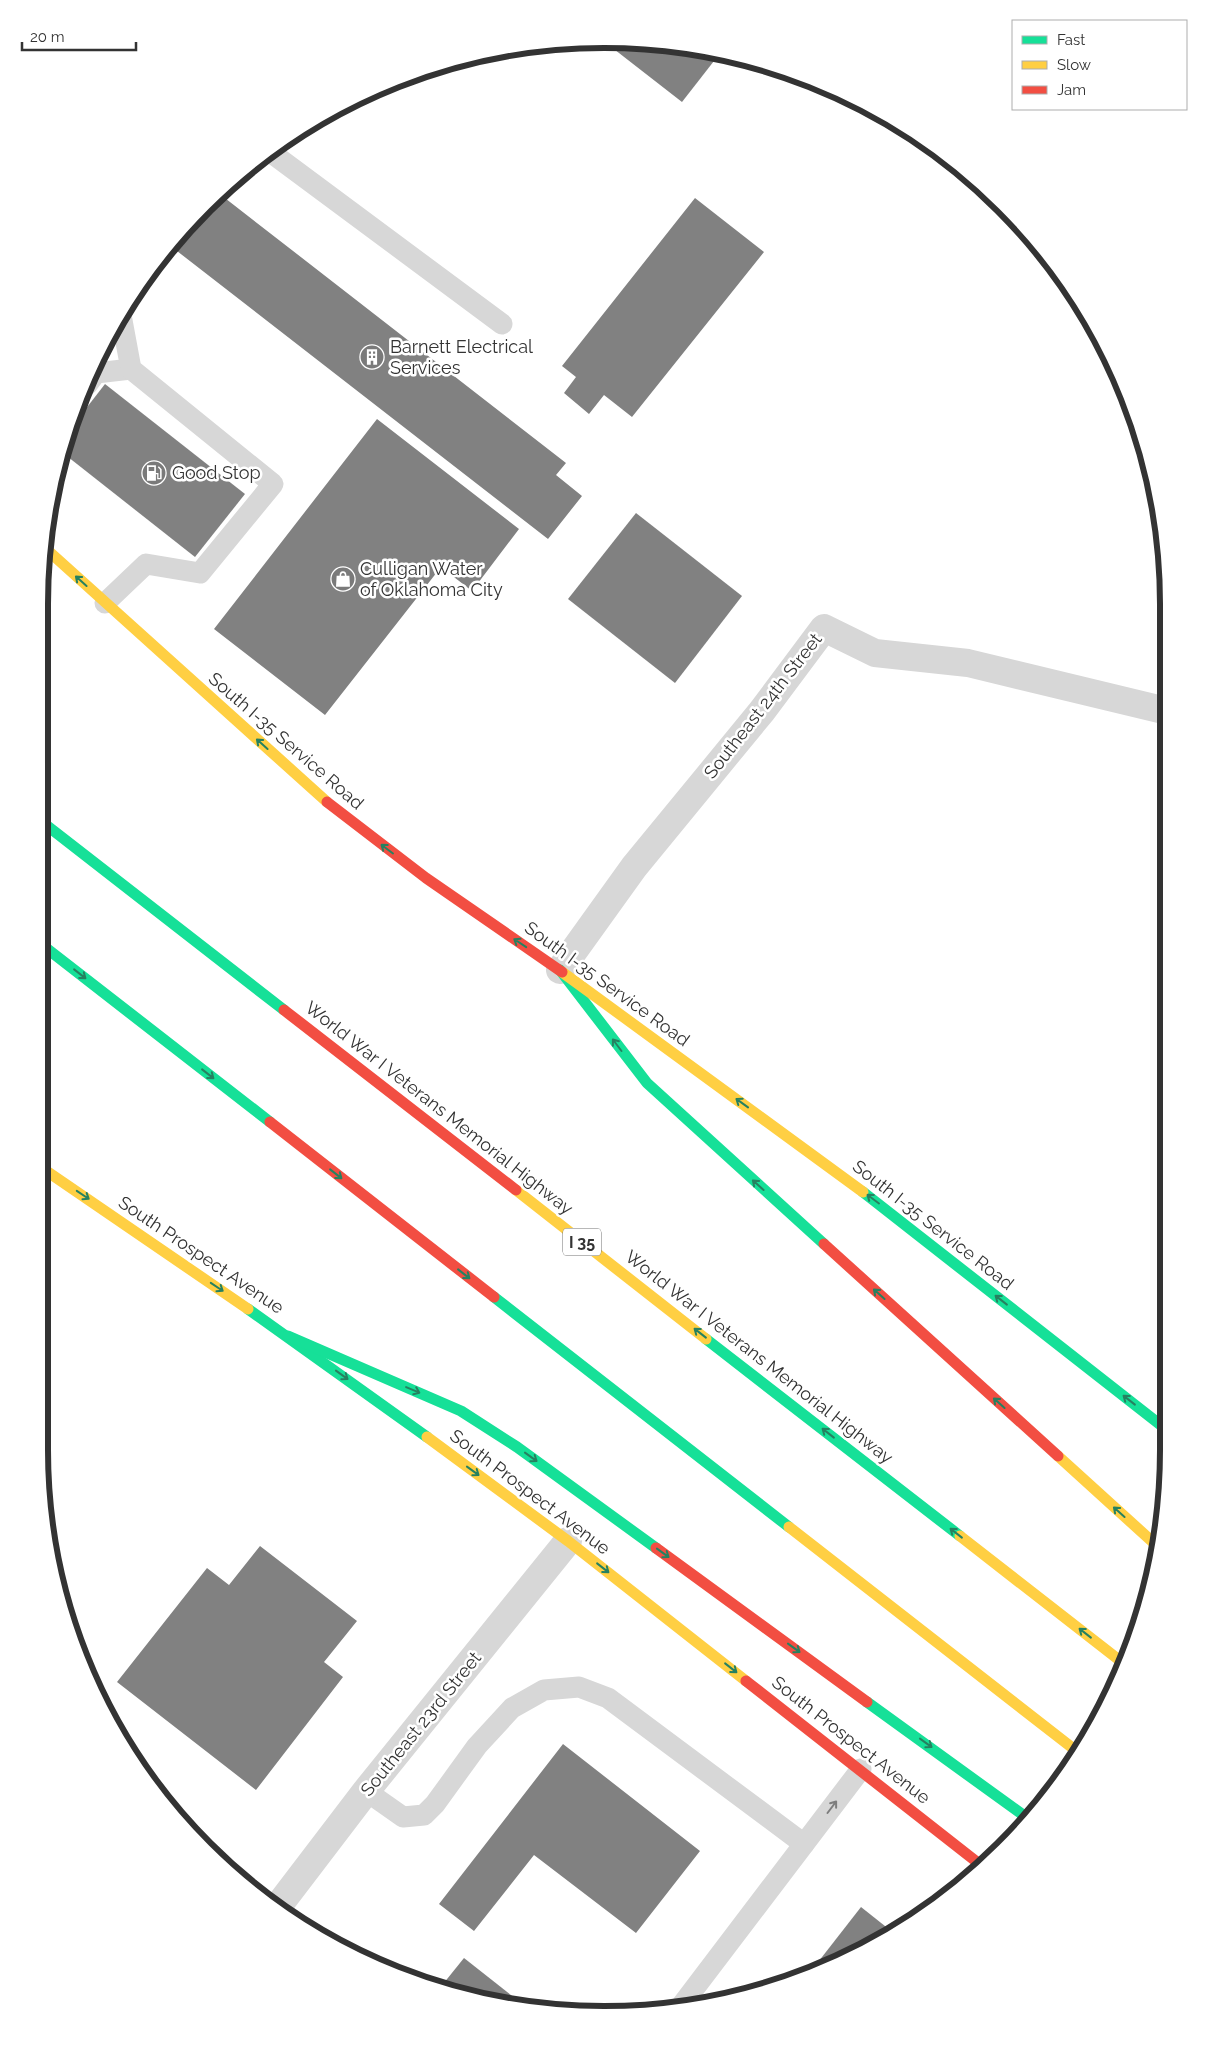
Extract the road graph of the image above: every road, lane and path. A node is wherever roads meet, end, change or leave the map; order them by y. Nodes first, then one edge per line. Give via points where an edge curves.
1 (275, 155) edge
2 (123, 324) edge
3 (502, 324) dead end
4 (131, 369) junction
5 (98, 373) edge
6 (50, 553) edge
7 (105, 603) junction
8 (1160, 708) edge
9 (48, 826) edge
10 (48, 949) edge
11 (560, 970) junction
12 (48, 1172) edge
13 (288, 1336) junction
14 (1160, 1424) edge
15 (568, 1541) junction
16 (1152, 1541) edge
17 (1118, 1659) edge
18 (1073, 1748) edge
19 (861, 1769) junction
20 (366, 1791) junction
21 (1023, 1815) edge
22 (804, 1844) junction
23 (977, 1862) edge
24 (281, 1903) edge
25 (685, 2000) edge

1 - 3 lane
2 - 4 lane
4 - 5 lane
4 - 7 lane via 273,484 200,573 146,564
7 -> 6 main road, South I-35 Service Road
11 -> 7 main road, South I-35 Service Road via 426,878 339,813
8 - 11 street, Southeast 24th Street via 968,663 874,652 824,628 762,711 634,867
17 -> 9 main road, World War I Veterans Memorial Highway / I 35
10 -> 18 main road
14 -> 11 main road, South I-35 Service Road via 873,1199
16 -> 11 main road via 646,1083
12 -> 13 main road, South Prospect Avenue
13 -> 15 main road, South Prospect Avenue
13 -> 21 main road via 461,1411 517,1447
15 -> 19 main road, South Prospect Avenue
15 - 20 street, Southeast 23rd Street
22 -> 19 lane
19 - 23 main road, South Prospect Avenue
20 - 22 lane via 403,1817 424,1815 477,1746 512,1708 544,1690 579,1687 608,1698
20 - 24 street, Southeast 23rd Street
22 - 25 lane

